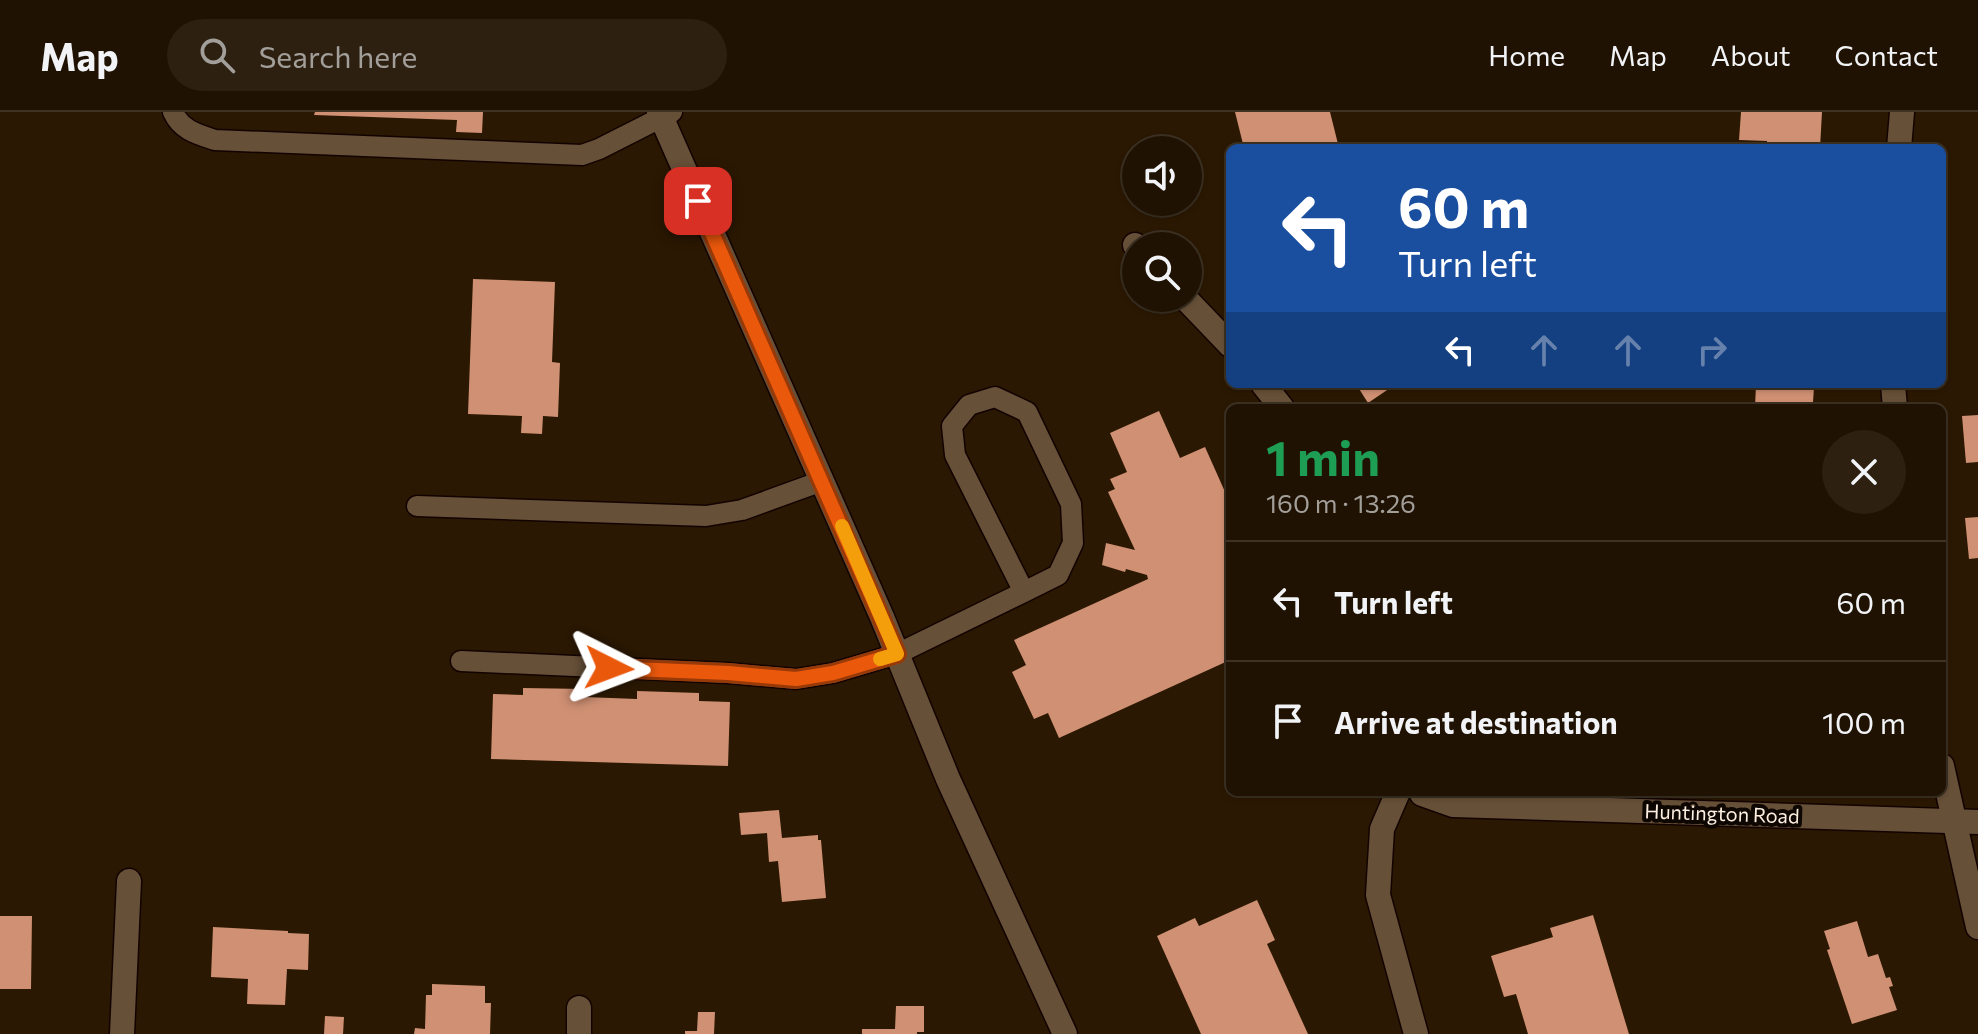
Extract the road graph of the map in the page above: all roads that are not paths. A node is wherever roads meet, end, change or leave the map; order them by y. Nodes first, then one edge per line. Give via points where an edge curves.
1 (173, 112) edge
2 (1902, 112) edge
3 (664, 114) edge
4 (1899, 144) edge
5 (1198, 312) edge
6 (1226, 341) edge
7 (1266, 388) edge
8 (1279, 404) edge
9 (822, 481) junction
10 (417, 506) dead end
11 (1024, 592) junction
12 (897, 654) junction
13 (461, 661) dead end
14 (1946, 775) edge
15 (1396, 796) edge
16 (1428, 796) edge
17 (1966, 822) edge
18 (129, 881) dead end
19 (1978, 927) edge
20 (579, 1008) dead end
21 (122, 1034) edge
22 (579, 1034) edge
23 (1065, 1034) edge
24 (1416, 1034) edge

1 - 3 lane via 192,133 215,140 582,155
2 - 4 street
3 - 9 street
5 - 6 street
7 - 8 street
9 - 10 lane via 742,510 706,516
9 - 12 street
11 - 11 lane via 1058,575 1073,543 1071,504 1027,412 995,397 969,405 952,426 955,455
11 - 12 lane
12 - 13 lane via 796,679
12 - 23 street
14 - 17 street
15 - 24 street via 1382,829 1378,895
16 - 17 street, Huntington Road via 1453,805
17 - 19 street
18 - 21 street
20 - 22 street

